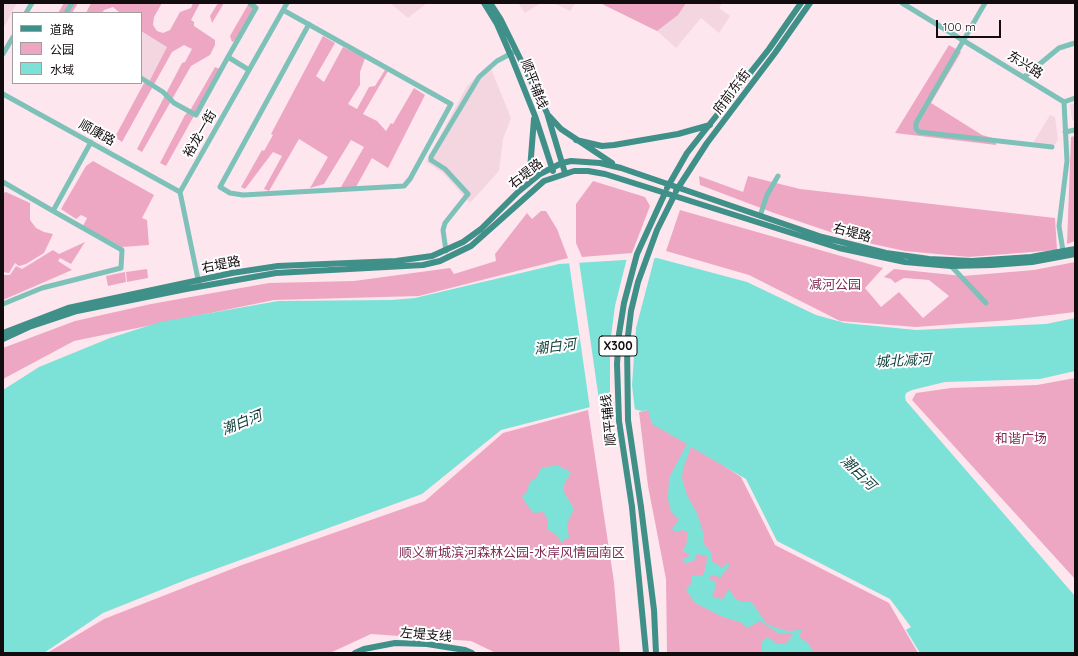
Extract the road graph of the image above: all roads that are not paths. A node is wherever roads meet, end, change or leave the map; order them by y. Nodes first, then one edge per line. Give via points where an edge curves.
1 (32, 3) edge
2 (72, 3) edge
3 (250, 3) edge
4 (287, 3) edge
5 (484, 3) edge
6 (490, 3) edge
7 (801, 3) edge
8 (810, 3) edge
9 (902, 3) edge
10 (985, 3) edge
11 (283, 10) junction
12 (27, 12) edge
13 (67, 12) edge
14 (309, 24) junction
15 (12, 39) edge
16 (964, 40) junction
17 (1075, 43) edge
18 (513, 53) junction
19 (3, 54) edge
20 (228, 57) junction
21 (250, 70) junction
22 (1024, 77) junction
23 (142, 79) edge
24 (3, 94) edge
25 (1075, 98) edge
26 (1064, 102) junction
27 (547, 113) junction
28 (535, 116) junction
29 (710, 124) junction
30 (1075, 130) edge
31 (1065, 132) junction
32 (576, 140) junction
33 (91, 142) junction
34 (1052, 147) dead end
35 (562, 163) junction
36 (551, 168) junction
37 (621, 168) junction
38 (565, 173) junction
39 (555, 176) junction
40 (778, 176) dead end
41 (3, 182) edge
42 (529, 182) junction
43 (669, 185) junction
44 (678, 188) junction
45 (180, 192) junction
46 (665, 193) junction
47 (674, 196) junction
48 (53, 211) junction
49 (760, 216) junction
50 (1075, 249) edge
51 (446, 250) junction
52 (1063, 251) junction
53 (1075, 254) edge
54 (951, 266) junction
55 (199, 283) junction
56 (986, 303) dead end
57 (3, 304) edge
58 (3, 333) edge
59 (3, 339) edge
60 (355, 653) edge
61 (472, 653) edge
62 (646, 653) edge
63 (656, 653) edge

1 - 12 street
2 - 13 street
3 - 20 street via 256,8
4 - 11 street, 裕龙一街
5 - 18 main road, 顺平辅线
6 - 18 main road, 顺平辅线
7 - 29 main road, 府前东街 via 769,49
8 - 44 main road, 府前东街 via 707,143
9 - 16 street, 东兴路
10 - 16 street
11 - 14 street
11 - 21 street, 裕龙一街
14 - 14 street via 451,104 404,186 243,195 230,193 220,187
15 - 19 street
16 - 22 street, 东兴路
16 - 34 street via 916,123 916,129 919,132
17 - 22 street via 1059,48
18 - 27 main road, 顺平辅线
18 - 28 main road, 顺平辅线
18 - 51 street via 479,77 431,157 431,160 445,169 468,194 445,223 443,230
20 - 21 street
20 - 23 street via 196,115 174,103 163,92
21 - 45 street, 裕龙一街
22 - 26 street, 东兴路
24 - 33 street, 顺康路
25 - 26 street
26 - 31 street
27 - 32 main road via 561,129
27 - 35 main road, 顺平辅线
28 - 36 main road, 顺平辅线
28 - 42 main road
29 - 32 main road via 678,134 614,145 602,146
29 - 43 main road, 府前东街 via 687,153
30 - 31 street
31 - 52 street via 1067,161 1059,226
32 - 37 main road
33 - 45 street, 顺康路
33 - 48 street
35 - 36 main road, 右堤路
35 - 37 main road, 右堤路 via 587,161
35 - 38 main road, 顺平辅线
36 - 39 main road, 顺平辅线
36 - 42 main road, 右堤路
37 - 43 main road, 右堤路
38 - 39 main road, 右堤路
38 - 46 main road, 右堤路 via 588,170
39 - 55 main road, 右堤路 via 544,181 471,246 440,261 423,265 276,273
40 - 49 street via 766,195
41 - 48 street
42 - 51 main road, 右堤路 via 481,229
43 - 44 main road, 右堤路
43 - 46 main road, 府前东街
44 - 47 main road, 府前东街
44 - 49 main road, 右堤路
45 - 55 street
46 - 47 main road, 右堤路
46 - 62 main road, 顺平辅线 / X300, bridge via 637,254 624,303 617,364 619,421 632,507
47 - 54 main road, 右堤路 via 839,248 905,262
47 - 63 main road, 顺平辅线 / X300, bridge via 657,230 640,276 631,311 627,344 628,420 654,610
48 - 57 street via 122,250 121,268 42,288
49 - 52 main road, 右堤路 via 844,243 909,257 972,261
50 - 52 main road, 右堤路
51 - 55 main road, 右堤路 via 396,261 278,266
53 - 54 main road, 右堤路 via 1032,262
54 - 56 street
55 - 58 main road, 右堤路 via 68,308
55 - 59 main road, 右堤路 via 77,311 29,327
60 - 61 main road, 左堤支线 via 395,643 433,645

